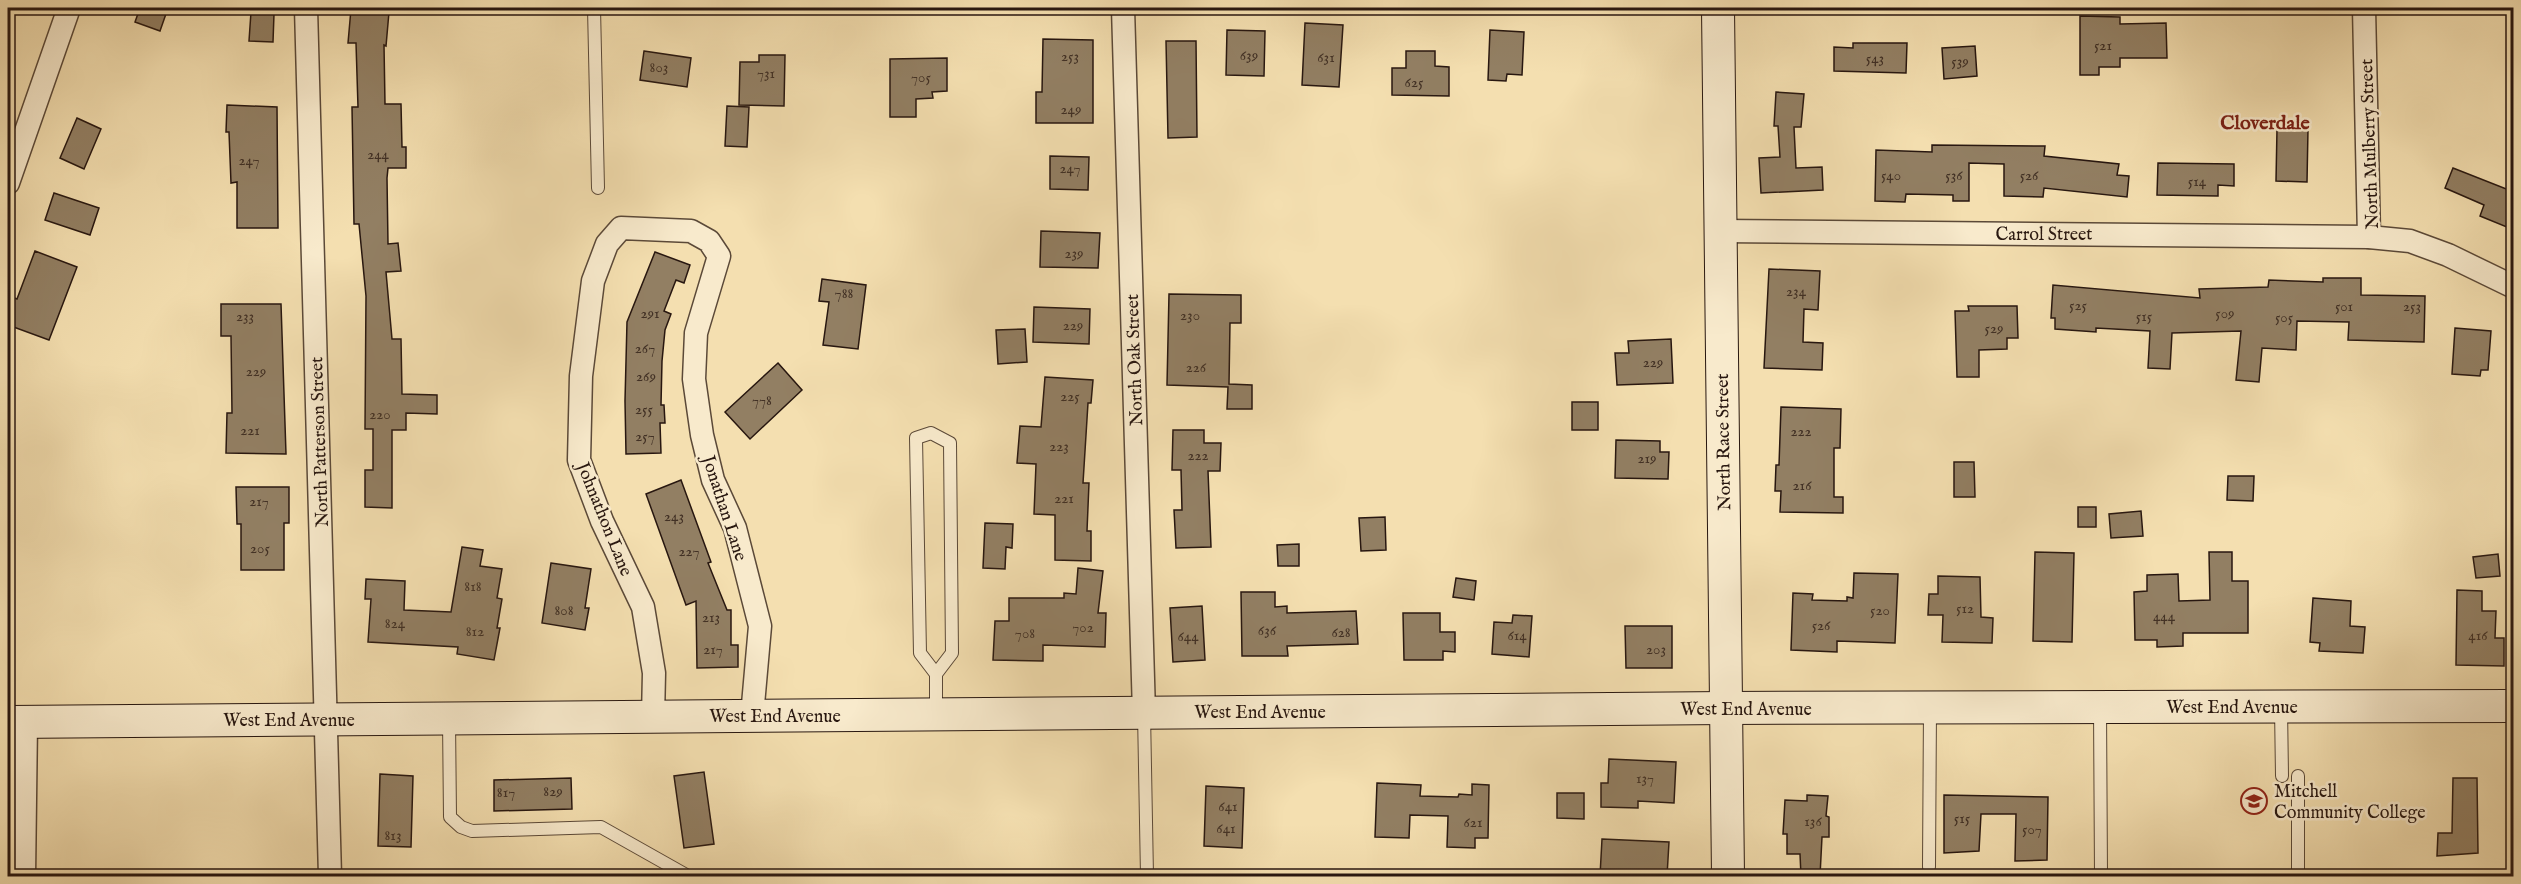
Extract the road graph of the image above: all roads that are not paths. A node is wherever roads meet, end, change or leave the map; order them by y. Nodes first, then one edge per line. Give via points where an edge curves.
1 (69, 8) edge
2 (306, 8) edge
3 (594, 8) edge
4 (1123, 8) edge
5 (1718, 8) edge
6 (2364, 8) edge
7 (8, 183) edge
8 (598, 188) dead end
9 (1719, 231) junction
10 (2369, 237) junction
11 (2514, 287) edge
12 (589, 318) joint
13 (936, 674) junction
14 (2514, 706) edge
15 (2100, 707) junction
16 (2281, 707) junction
17 (1726, 708) junction
18 (1930, 709) junction
19 (1144, 713) junction
20 (936, 715) junction
21 (752, 716) junction
22 (653, 717) junction
23 (449, 719) junction
24 (327, 720) junction
25 (17, 722) edge
26 (2282, 776) dead end
27 (2298, 776) dead end
28 (1929, 867) dead end
29 (24, 876) edge
30 (330, 876) edge
31 (688, 876) edge
32 (1147, 876) edge
33 (1728, 876) edge
34 (2101, 876) edge
35 (2298, 876) edge

1 - 7 street
2 - 24 street, North Patterson Street
3 - 8 lane
4 - 19 street, North Oak Street
5 - 9 main road, North Race Street
6 - 10 street, North Mulberry Street
9 - 10 street, Carrol Street
9 - 17 main road, North Race Street
10 - 11 street, North Mulberry Street via 2410,241
12 - 21 street, Jonathan Lane via 593,282 607,244 621,228 691,231 709,241 719,256 696,333 694,380 713,480 735,528 760,626
12 - 22 street, Johnathon Lane via 581,376 579,460 602,521 643,607 654,673
13 - 13 lane via 952,653 950,443 931,433 916,438 916,474 920,653
13 - 20 lane
14 - 16 main road, West End Avenue
15 - 16 main road, West End Avenue
15 - 18 main road, West End Avenue
15 - 34 lane
16 - 26 lane
17 - 18 main road, West End Avenue
17 - 19 main road, West End Avenue
17 - 33 main road, North Race Street
18 - 28 lane
19 - 20 main road, West End Avenue
19 - 32 lane
20 - 21 main road, West End Avenue
21 - 22 main road, West End Avenue
22 - 23 main road, West End Avenue
23 - 24 main road, West End Avenue
23 - 31 lane via 450,817 461,827 472,831 601,827
24 - 25 main road, West End Avenue
24 - 30 street, North Patterson Street
25 - 29 street
27 - 35 lane

